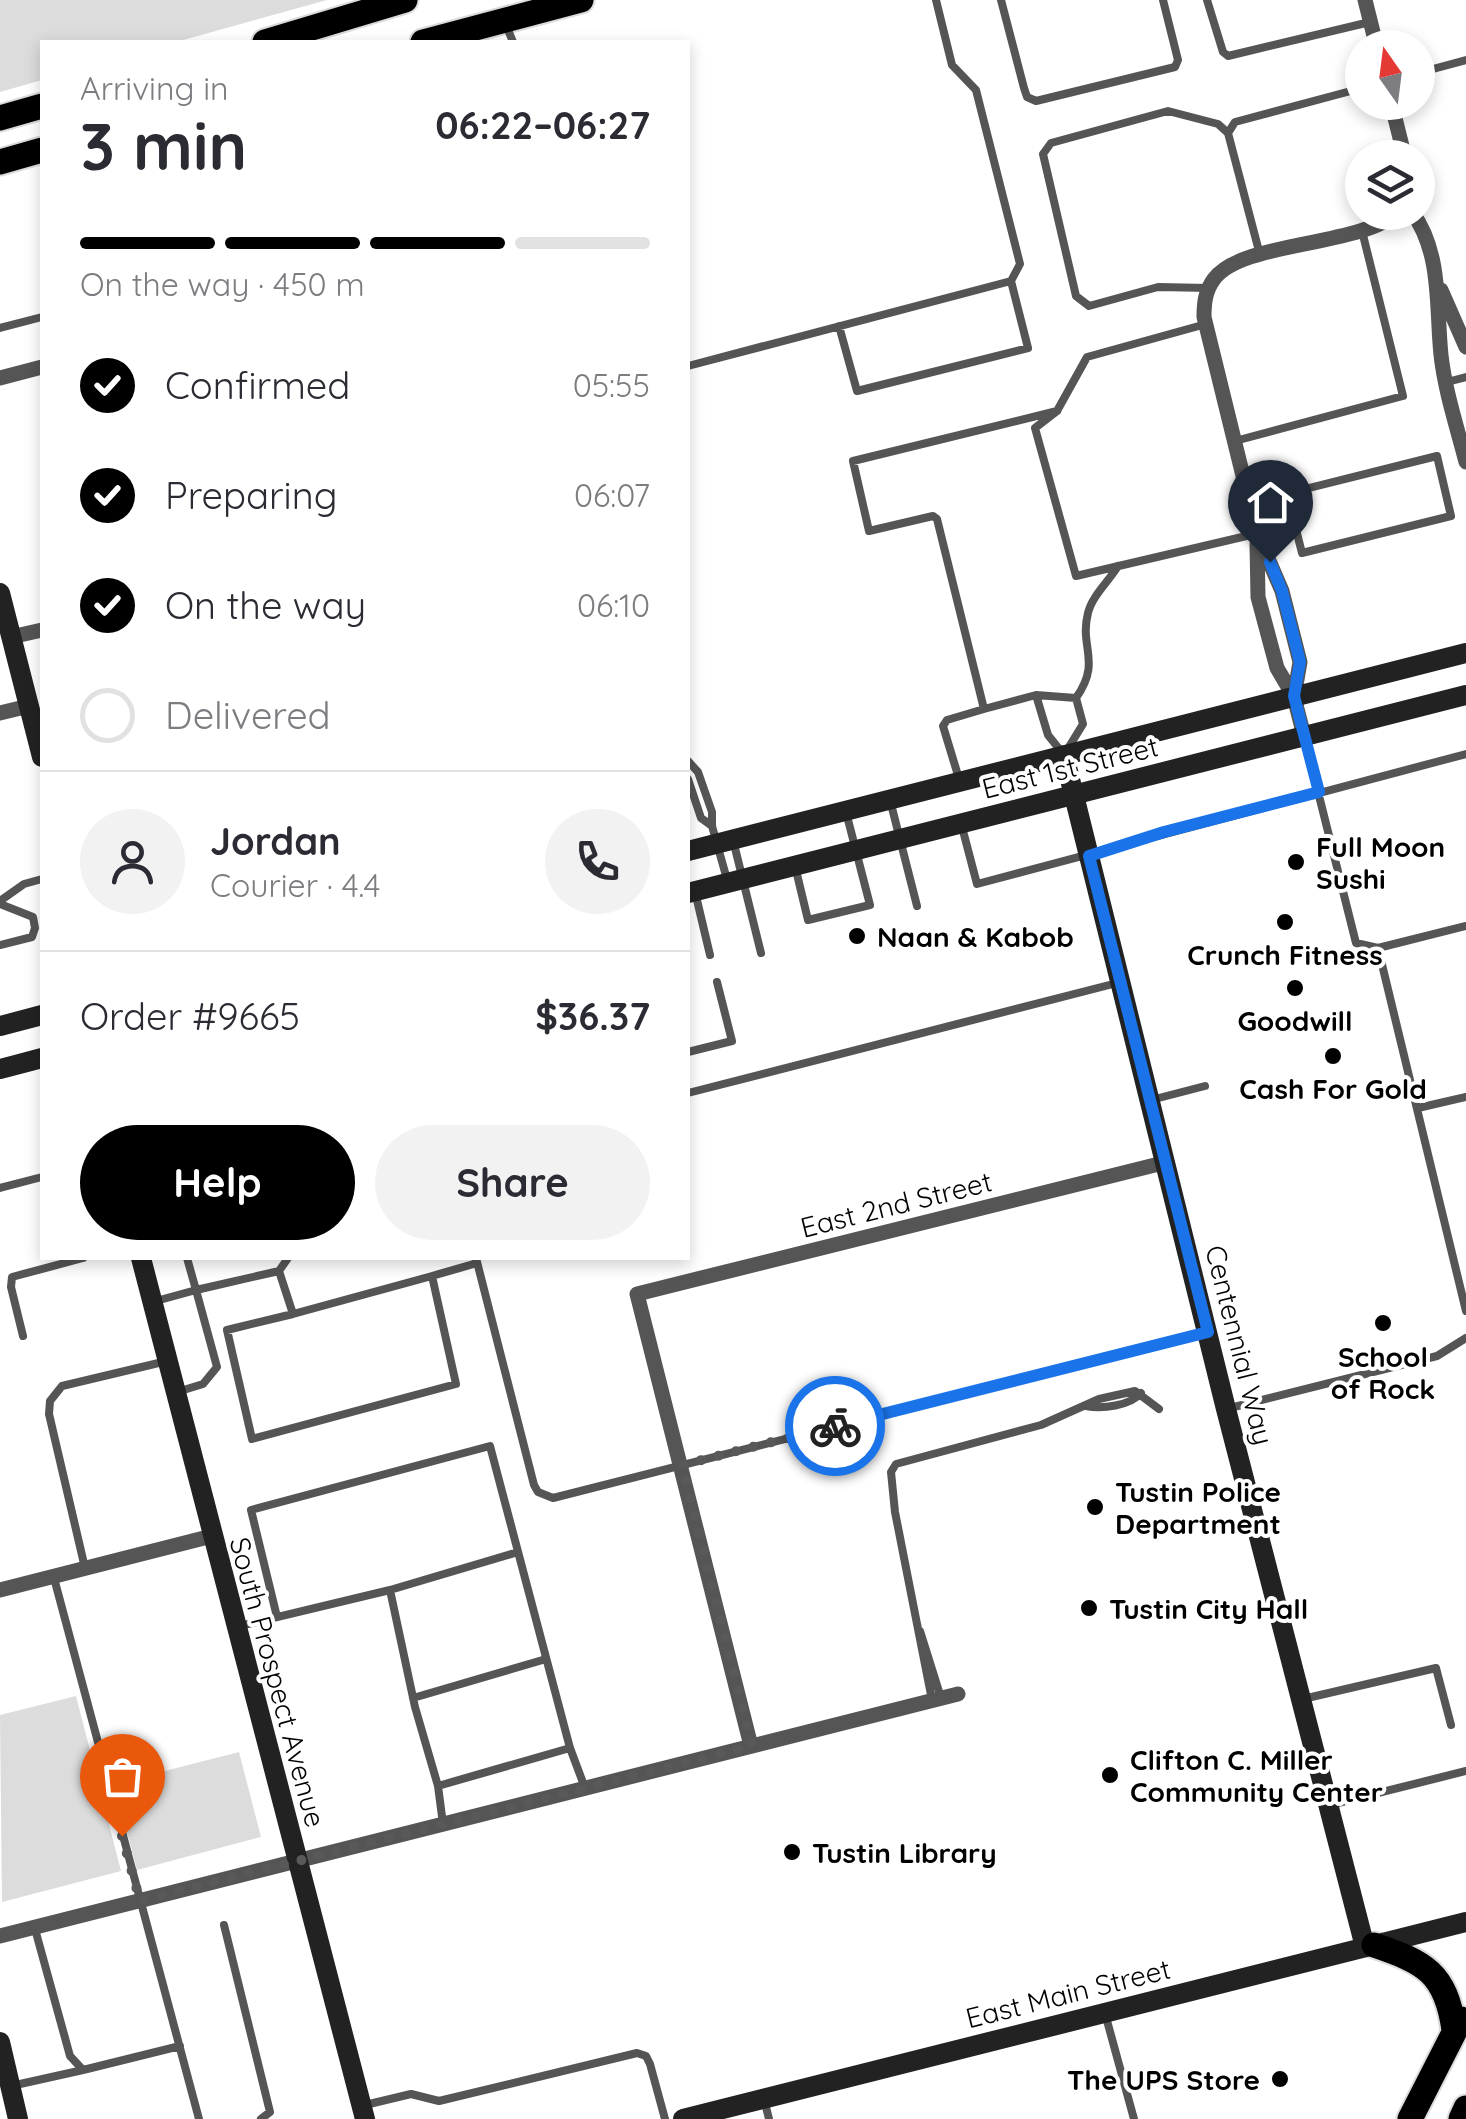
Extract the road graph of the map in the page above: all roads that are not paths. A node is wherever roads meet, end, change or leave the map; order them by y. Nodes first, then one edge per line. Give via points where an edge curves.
1 (405, 0) edge
2 (581, 0) edge
3 (936, 0) edge
4 (1001, 0) edge
5 (1163, 0) edge
6 (1209, 0) edge
7 (1365, 0) edge
8 (507, 21) edge
9 (1370, 22) junction
10 (1372, 30) edge
11 (317, 34) edge
12 (278, 40) edge
13 (432, 40) edge
14 (1466, 60) edge
15 (1435, 68) edge
16 (1345, 93) edge
17 (40, 107) edge
18 (0, 118) edge
19 (1228, 133) junction
20 (40, 151) edge
21 (0, 162) edge
22 (1358, 230) edge
23 (1362, 230) edge
24 (1424, 230) edge
25 (1260, 255) junction
26 (1011, 282) junction
27 (1437, 282) junction
28 (1208, 288) junction
29 (40, 318) edge
30 (1206, 324) junction
31 (839, 326) junction
32 (0, 328) edge
33 (1466, 347) edge
34 (690, 365) edge
35 (40, 368) edge
36 (1466, 377) edge
37 (0, 378) edge
38 (1447, 382) junction
39 (1057, 411) junction
40 (1462, 432) edge
41 (1234, 441) junction
42 (1466, 462) edge
43 (1287, 494) junction
44 (1249, 503) junction
45 (1257, 534) junction
46 (1118, 566) junction
47 (0, 593) edge
48 (40, 630) edge
49 (11, 637) junction
50 (1466, 653) edge
51 (1466, 694) edge
52 (1036, 696) junction
53 (1294, 696) junction
54 (1076, 698) junction
55 (984, 709) junction
56 (0, 713) edge
57 (35, 714) edge
58 (1304, 736) junction
59 (40, 745) edge
60 (1466, 754) edge
61 (1064, 756) junction
62 (690, 763) edge
63 (960, 782) junction
64 (690, 785) edge
65 (1319, 792) junction
66 (1074, 795) junction
67 (890, 800) junction
68 (846, 811) junction
69 (961, 823) junction
70 (721, 836) junction
71 (900, 839) junction
72 (690, 846) edge
73 (857, 850) junction
74 (1089, 856) junction
75 (794, 866) junction
76 (40, 880) edge
77 (735, 881) junction
78 (691, 892) edge
79 (0, 902) edge
80 (917, 906) dead end
81 (1466, 926) edge
82 (0, 945) edge
83 (1378, 948) junction
84 (761, 953) dead end
85 (710, 956) dead end
86 (717, 982) dead end
87 (1121, 982) junction
88 (40, 1016) edge
89 (0, 1026) edge
90 (690, 1052) edge
91 (40, 1059) edge
92 (0, 1069) edge
93 (1205, 1086) dead end
94 (690, 1092) edge
95 (1466, 1097) edge
96 (1151, 1100) junction
97 (1418, 1108) junction
98 (1166, 1162) junction
99 (40, 1178) edge
100 (0, 1188) edge
101 (76, 1260) edge
102 (142, 1260) edge
103 (188, 1260) edge
104 (286, 1260) edge
105 (477, 1260) edge
106 (279, 1270) junction
107 (432, 1276) junction
108 (196, 1290) junction
109 (152, 1302) junction
110 (1466, 1311) edge
111 (293, 1314) junction
112 (1208, 1332) junction
113 (23, 1336) dead end
114 (1466, 1338) edge
115 (167, 1361) junction
116 (175, 1393) junction
117 (1158, 1409) dead end
118 (1226, 1409) junction
119 (682, 1465) junction
120 (212, 1536) junction
121 (518, 1552) junction
122 (85, 1568) junction
123 (53, 1576) junction
124 (0, 1590) edge
125 (390, 1590) junction
126 (277, 1618) junction
127 (236, 1628) junction
128 (546, 1658) junction
129 (958, 1694) dead end
130 (413, 1698) junction
131 (937, 1699) junction
132 (1303, 1699) junction
133 (1450, 1725) dead end
134 (752, 1746) junction
135 (570, 1748) junction
136 (1466, 1771) edge
137 (438, 1786) junction
138 (585, 1788) junction
139 (1330, 1806) junction
140 (443, 1824) junction
141 (296, 1861) junction
142 (140, 1901) junction
143 (1466, 1922) edge
144 (224, 1925) dead end
145 (35, 1928) junction
146 (0, 1936) edge
147 (1370, 1946) junction
148 (1105, 2012) junction
149 (1460, 2020) edge
150 (0, 2042) edge
151 (180, 2046) junction
152 (83, 2070) junction
153 (9, 2095) edge
154 (1466, 2108) edge
155 (766, 2109) edge
156 (363, 2112) edge
157 (198, 2119) edge
158 (261, 2119) edge
159 (665, 2119) edge
160 (683, 2119) edge
161 (1134, 2119) edge
162 (1410, 2119) edge
163 (1460, 2119) edge

1 - 11 main road
2 - 8 main road
3 - 26 lane via 952,65 976,90 1020,264
4 - 5 lane via 1027,97 1036,101 1175,67
6 - 9 lane via 1228,56
7 - 9 street
8 - 13 main road
9 - 10 street
11 - 12 main road
14 - 15 lane
16 - 19 lane via 1236,122
17 - 18 main road
19 - 25 lane
19 - 28 lane via 1218,124 1168,112 1051,143 1043,154 1076,296 1089,306 1158,287
20 - 21 main road
22 - 25 street
23 - 41 lane via 1404,396
24 - 27 street
25 - 28 street via 1225,268
26 - 31 lane
26 - 31 lane via 1028,348 856,391
27 - 33 street
27 - 38 street
28 - 30 street
29 - 32 lane
30 - 39 lane via 1087,357
30 - 41 street
31 - 34 lane
35 - 37 street
36 - 38 lane
38 - 40 street
39 - 46 lane via 1036,428 1076,576
39 - 55 lane via 853,461 868,531 937,519
40 - 42 street
41 - 44 street
43 - 43 lane via 1437,456 1451,516 1302,553
43 - 44 lane
44 - 45 street
45 - 46 lane
45 - 53 street via 1258,597 1277,668
45 - 53 street via 1282,591 1300,662
46 - 54 lane via 1090,605 1091,668
47 - 49 main road
48 - 49 street
49 - 57 main road
50 - 53 main road, East 1st Street
51 - 58 main road, East 1st Street
52 - 54 lane
52 - 55 lane
52 - 61 lane via 1048,735
53 - 58 street
53 - 61 main road, East 1st Street
54 - 61 lane via 1084,724
55 - 63 lane via 943,726
56 - 57 street
57 - 59 main road
58 - 65 lane
58 - 66 main road, East 1st Street
60 - 65 lane
61 - 63 main road, East 1st Street
61 - 66 main road, Centennial Way
62 - 70 lane
63 - 67 main road, East 1st Street
64 - 70 lane via 701,818
65 - 74 lane
65 - 83 lane via 1356,943
66 - 69 main road, East 1st Street
66 - 74 main road, Centennial Way
67 - 68 main road, East 1st Street
67 - 71 lane
68 - 70 main road, East 1st Street
68 - 73 lane
69 - 71 main road, East 1st Street
69 - 74 lane via 977,884
70 - 72 main road, East 1st Street
70 - 77 lane
70 - 77 lane
71 - 73 main road, East 1st Street
71 - 80 lane
73 - 75 main road, East 1st Street
73 - 75 lane via 870,905 808,920
74 - 87 main road, Centennial Way
75 - 77 main road, East 1st Street
76 - 79 lane
77 - 78 main road, East 1st Street
77 - 84 lane
78 - 85 lane
79 - 82 lane via 33,916 36,928 32,937
81 - 83 lane
83 - 97 lane
86 - 90 lane via 732,1041
87 - 94 lane
87 - 96 main road, Centennial Way
88 - 89 main road
91 - 92 main road
93 - 96 lane
95 - 97 lane
96 - 98 main road, Centennial Way
97 - 110 lane
98 - 112 main road, Centennial Way
98 - 119 street, East 2nd Street via 637,1294
99 - 100 lane
101 - 113 lane via 12,1277
102 - 109 main road, South Prospect Avenue
103 - 108 lane
104 - 106 lane
105 - 107 lane
105 - 119 lane via 538,1492 553,1498
106 - 108 lane
106 - 111 lane
107 - 111 lane
107 - 111 lane via 456,1384 252,1439 227,1330
108 - 109 lane
108 - 116 lane via 218,1368 203,1384
109 - 115 main road, South Prospect Avenue
112 - 118 main road, Centennial Way
112 - 119 lane
114 - 118 lane via 1437,1356
115 - 116 main road, South Prospect Avenue
115 - 122 lane via 62,1386 50,1401
116 - 120 main road, South Prospect Avenue
117 - 131 lane via 1141,1393 1135,1400 1086,1406 1041,1425 896,1464 890,1472 895,1512
118 - 132 main road, Centennial Way
119 - 134 street
120 - 122 street
120 - 127 main road, South Prospect Avenue
121 - 125 lane
121 - 126 lane via 490,1446 256,1507 250,1518
121 - 128 lane
122 - 123 street
123 - 124 street
123 - 142 lane
125 - 126 lane
125 - 130 lane
126 - 127 lane
127 - 141 main road, South Prospect Avenue
128 - 130 lane
128 - 135 lane
129 - 131 street
130 - 137 lane
131 - 134 street
132 - 133 lane via 1436,1668
132 - 139 main road, Centennial Way
134 - 138 street
135 - 137 lane
135 - 138 lane
136 - 139 lane
137 - 140 lane
138 - 140 street
139 - 147 main road, Centennial Way
140 - 141 street
141 - 142 street
141 - 156 main road, South Prospect Avenue
142 - 145 street
142 - 151 lane
143 - 147 main road, East Main Street
144 - 158 lane via 270,2112
145 - 146 street
145 - 152 lane via 70,2056
147 - 148 main road, East Main Street
147 - 149 main road via 1416,1960 1434,1976
148 - 155 main road, East Main Street
148 - 161 lane
149 - 162 main road
150 - 153 main road
151 - 152 lane
151 - 157 lane
152 - 153 lane
154 - 163 main road
155 - 160 main road, East Main Street
156 - 159 lane via 411,2094 439,2101 638,2053 650,2064

